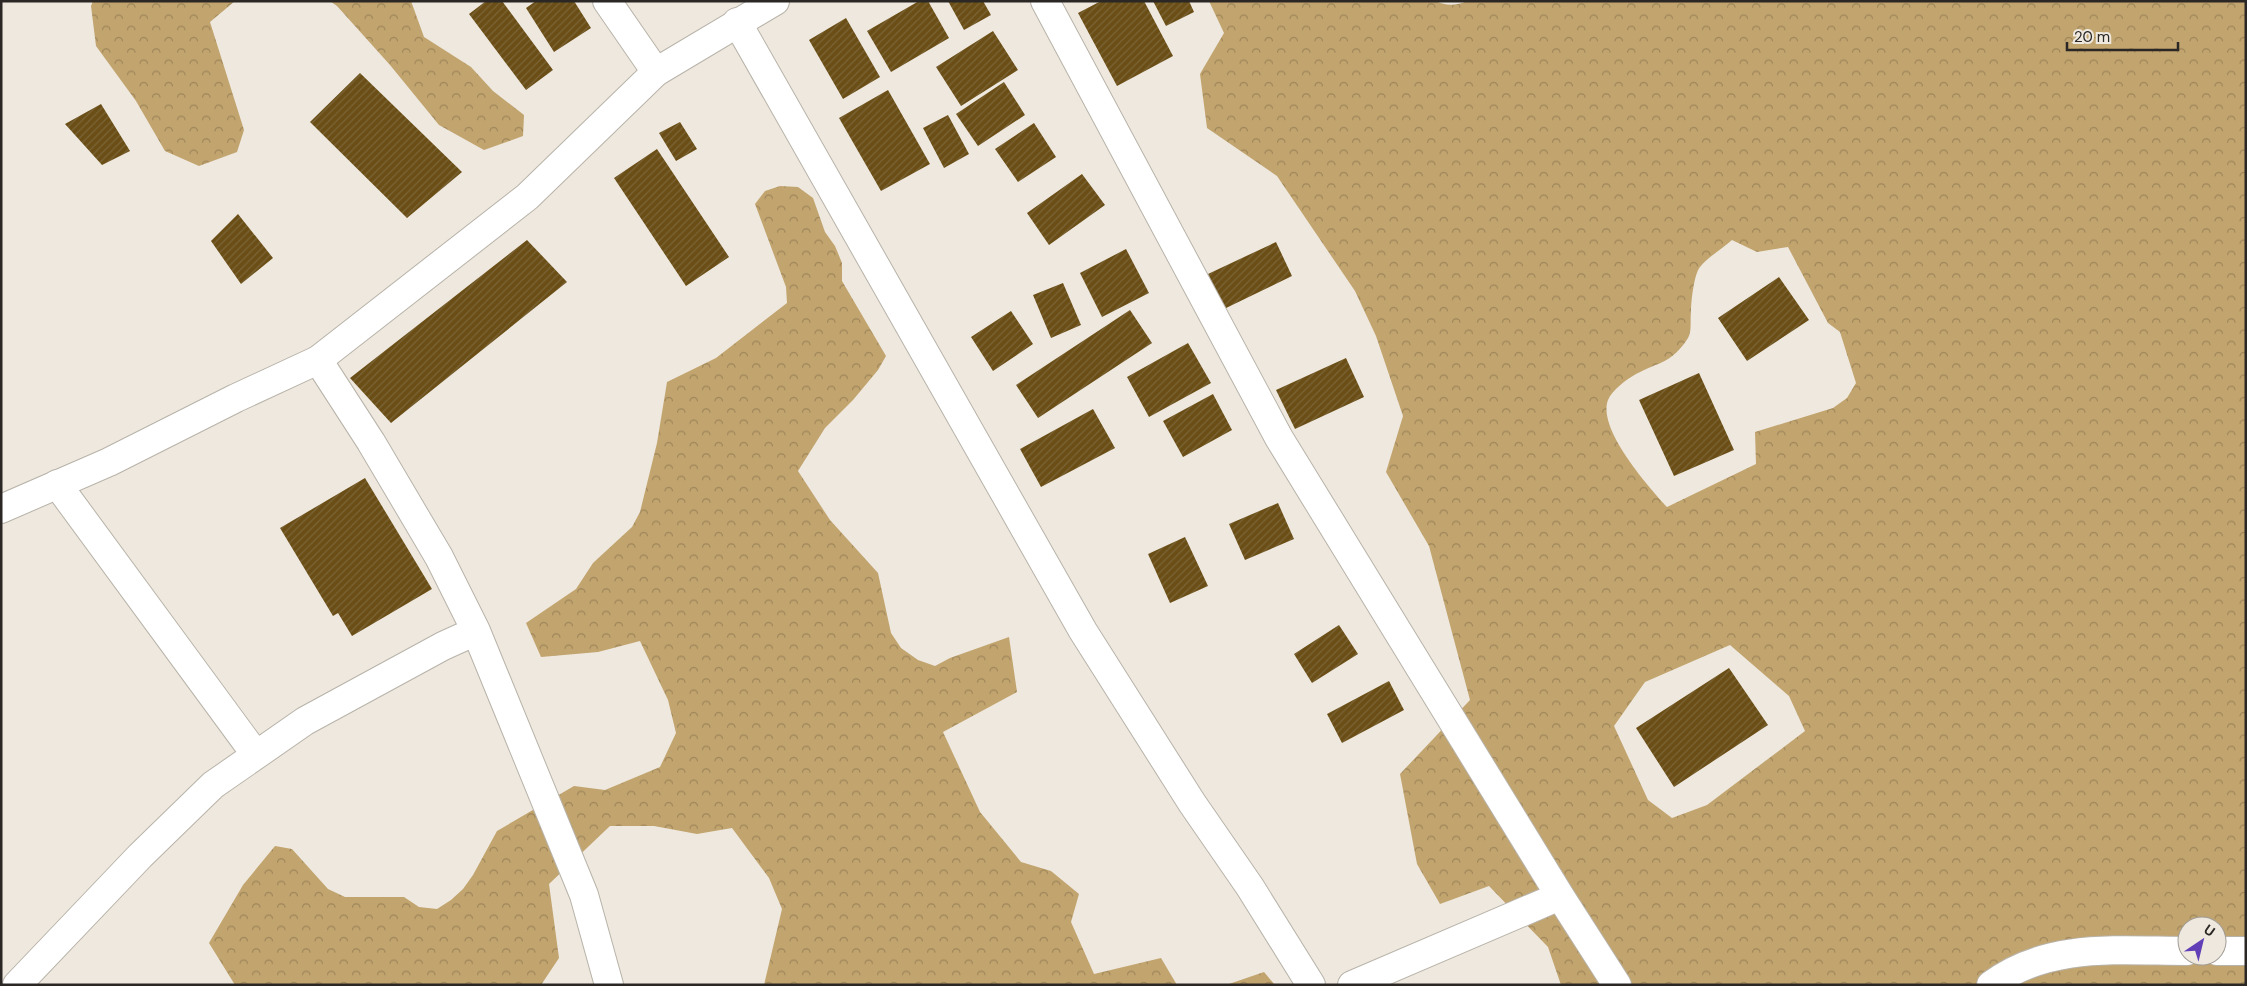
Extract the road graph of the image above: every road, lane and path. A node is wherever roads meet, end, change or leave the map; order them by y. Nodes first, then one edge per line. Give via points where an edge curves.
1 (607, 1) edge
2 (775, 1) edge
3 (1045, 1) edge
4 (737, 22) junction
5 (656, 72) junction
6 (318, 360) junction
7 (57, 484) junction
8 (1, 510) edge
9 (476, 631) junction
10 (256, 755) junction
11 (1560, 896) junction
12 (2177, 951) edge
13 (2227, 951) edge
14 (2246, 951) edge
15 (17, 985) edge
16 (609, 985) edge
17 (1312, 985) edge
18 (1352, 985) edge
19 (1617, 985) edge
20 (1991, 985) edge

1 - 5 street
2 - 4 street
3 - 11 street via 1279,438
4 - 5 street
4 - 17 street via 1083,631
5 - 6 street via 527,197
6 - 7 street
6 - 9 street via 439,557
7 - 8 street
7 - 10 street
9 - 10 street via 305,721
9 - 16 street via 584,894
10 - 15 street via 214,785 140,856
11 - 18 street
11 - 19 street
12 - 20 street via 2082,950 2042,958 2005,974
13 - 14 street

